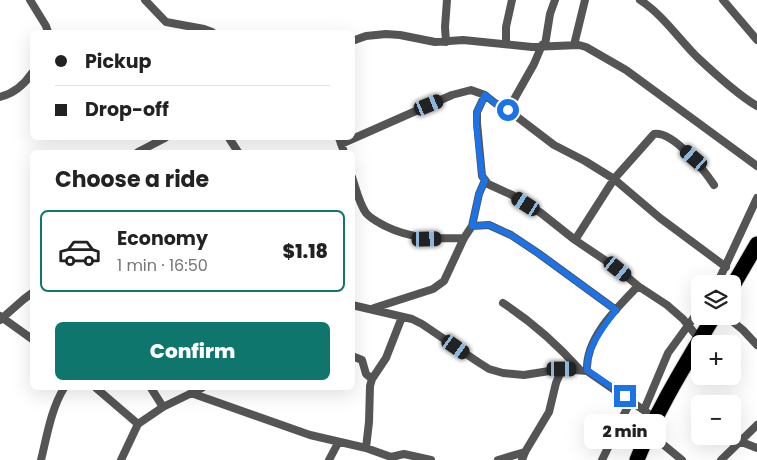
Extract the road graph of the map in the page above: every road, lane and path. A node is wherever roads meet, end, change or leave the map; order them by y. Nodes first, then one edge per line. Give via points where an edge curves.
1 (30, 0) edge
2 (145, 0) edge
3 (447, 0) edge
4 (512, 0) edge
5 (555, 0) edge
6 (585, 0) edge
7 (640, 0) edge
8 (723, 0) edge
9 (47, 30) edge
10 (207, 30) edge
11 (355, 40) edge
12 (757, 40) edge
13 (446, 42) junction
14 (506, 43) junction
15 (543, 45) junction
16 (574, 45) junction
17 (30, 76) edge
18 (485, 95) junction
19 (0, 97) edge
20 (757, 106) edge
21 (508, 110) junction
22 (355, 135) edge
23 (161, 140) edge
24 (142, 150) edge
25 (757, 166) edge
26 (614, 179) junction
27 (485, 180) junction
28 (355, 185) edge
29 (714, 185) dead end
30 (757, 198) edge
31 (472, 226) junction
32 (464, 238) junction
33 (575, 240) junction
34 (755, 253) edge
35 (726, 266) junction
36 (722, 275) edge
37 (740, 275) edge
38 (638, 286) junction
39 (30, 295) edge
40 (503, 303) dead end
41 (355, 306) edge
42 (372, 309) junction
43 (616, 310) junction
44 (402, 317) junction
45 (1, 318) edge
46 (691, 321) edge
47 (688, 325) junction
48 (737, 325) edge
49 (696, 335) edge
50 (30, 339) edge
51 (757, 345) edge
52 (691, 355) edge
53 (355, 357) edge
54 (562, 369) junction
55 (584, 370) junction
56 (372, 379) junction
57 (63, 390) edge
58 (98, 390) edge
59 (152, 390) edge
60 (198, 390) edge
61 (191, 393) junction
62 (631, 400) junction
63 (163, 407) junction
64 (649, 414) junction
65 (138, 424) junction
66 (757, 425) edge
67 (648, 432) junction
68 (741, 439) edge
69 (741, 442) edge
70 (338, 443) junction
71 (735, 445) edge
72 (366, 448) junction
73 (757, 448) edge
74 (525, 452) junction
75 (392, 458) edge
76 (41, 460) edge
77 (121, 460) edge
78 (329, 460) edge
79 (431, 460) edge
80 (498, 460) edge
81 (522, 460) edge
82 (602, 460) edge
83 (638, 460) edge
84 (682, 460) edge
85 (721, 460) edge

1 - 9 street
2 - 10 street via 166,22
3 - 13 street
4 - 14 street
5 - 15 street
6 - 16 street
7 - 20 street via 664,19 698,57
8 - 12 street
11 - 13 street via 386,34
13 - 14 street
14 - 15 street via 532,47
15 - 16 street
15 - 21 street
16 - 25 street via 626,70
17 - 19 street via 26,83
18 - 21 street
18 - 22 street via 471,90
18 - 27 street via 476,123
21 - 26 street via 554,145
23 - 24 street
26 - 29 street via 658,133 694,158
26 - 33 street
26 - 35 street via 660,218
27 - 31 street
27 - 33 street via 541,213
28 - 32 street via 367,215 396,231 427,239
30 - 35 street
31 - 32 street
31 - 43 street via 489,225 511,235
32 - 42 street via 439,286
33 - 38 street
34 - 37 highway
35 - 36 street
38 - 43 street
38 - 47 street via 667,305
39 - 45 street
40 - 55 street
41 - 42 street
42 - 44 street
43 - 55 street via 598,334
44 - 54 street via 422,324 489,369 524,375
44 - 56 street via 386,358
45 - 50 street
46 - 47 street
47 - 49 street
47 - 64 street via 668,354
48 - 51 street
52 - 64 highway
53 - 56 street via 362,360 366,374
54 - 55 street
54 - 74 street via 549,412
55 - 62 street
56 - 72 street
57 - 76 street
58 - 65 street
59 - 63 street
60 - 61 street
61 - 63 street
61 - 70 street
62 - 64 street
62 - 82 street
63 - 65 street
64 - 67 highway
65 - 77 street
66 - 68 street
67 - 83 highway
67 - 84 street
69 - 73 street
70 - 72 street
70 - 78 street
71 - 85 street
72 - 75 street
74 - 80 street
74 - 81 street
75 - 79 street via 404,454

